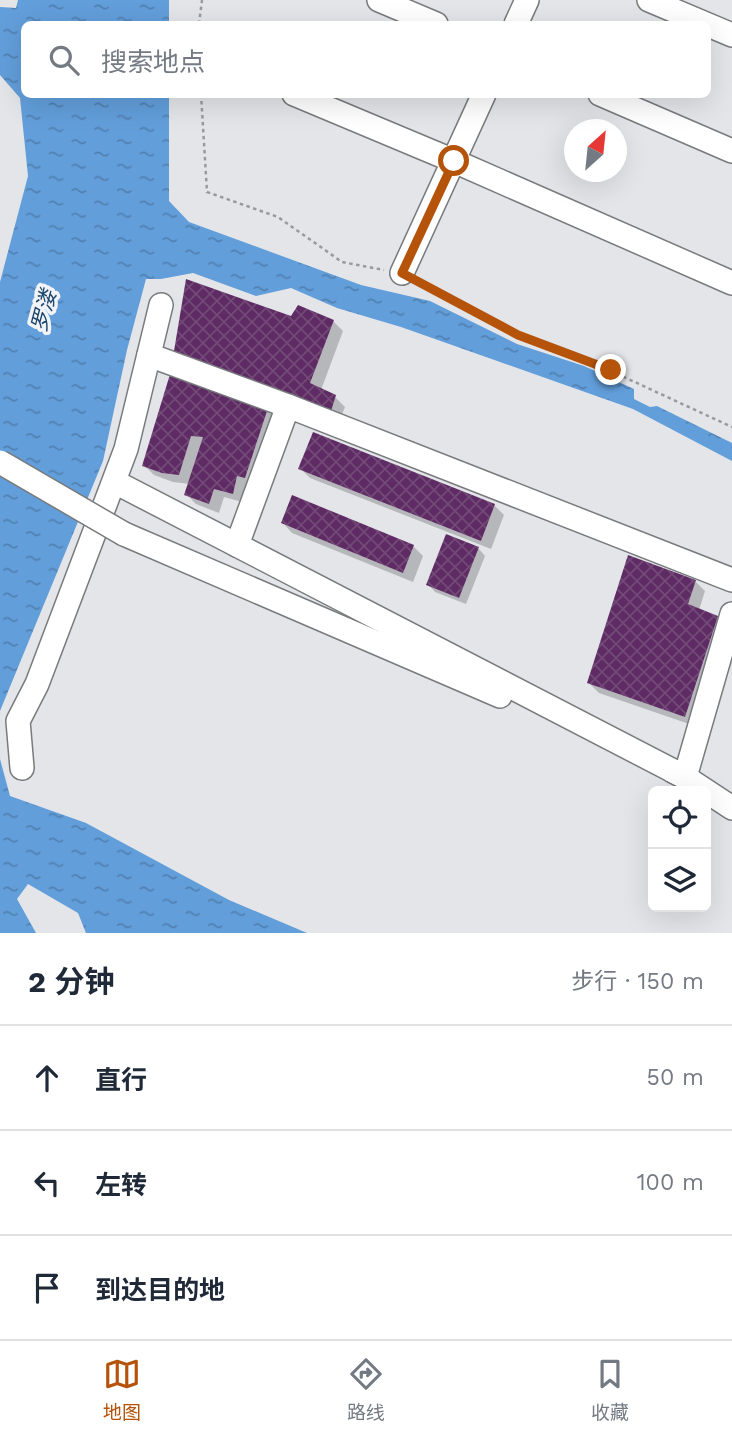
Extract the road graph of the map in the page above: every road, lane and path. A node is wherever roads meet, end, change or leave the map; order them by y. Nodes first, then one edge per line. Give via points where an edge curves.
1 (202, 0) edge
2 (379, 0) edge
3 (527, 0) edge
4 (649, 0) edge
5 (199, 21) edge
6 (429, 21) edge
7 (517, 21) edge
8 (699, 21) edge
9 (711, 26) edge
10 (732, 35) edge
11 (201, 98) edge
12 (304, 98) edge
13 (482, 98) edge
14 (609, 98) edge
15 (732, 151) edge
16 (454, 161) junction
17 (402, 273) junction
18 (732, 283) edge
19 (161, 305) dead end
20 (149, 355) junction
21 (288, 406) junction
22 (732, 427) edge
23 (0, 463) edge
24 (114, 482) junction
25 (237, 545) junction
26 (732, 580) edge
27 (732, 614) edge
28 (22, 768) dead end
29 (685, 777) junction
30 (732, 808) edge

1 - 5 path
2 - 6 street
3 - 7 street
4 - 8 street
9 - 10 street
11 - 17 path via 207,192 278,218 342,262
12 - 16 street
13 - 16 street
14 - 15 street
16 - 17 street
16 - 18 street
17 - 22 path via 518,335 611,370
19 - 20 street
20 - 21 street
20 - 24 street
21 - 25 street
21 - 26 street
23 - 29 street, bridge via 124,534
24 - 25 street
24 - 28 street via 37,684 18,721
25 - 29 street
27 - 29 street
29 - 30 street

